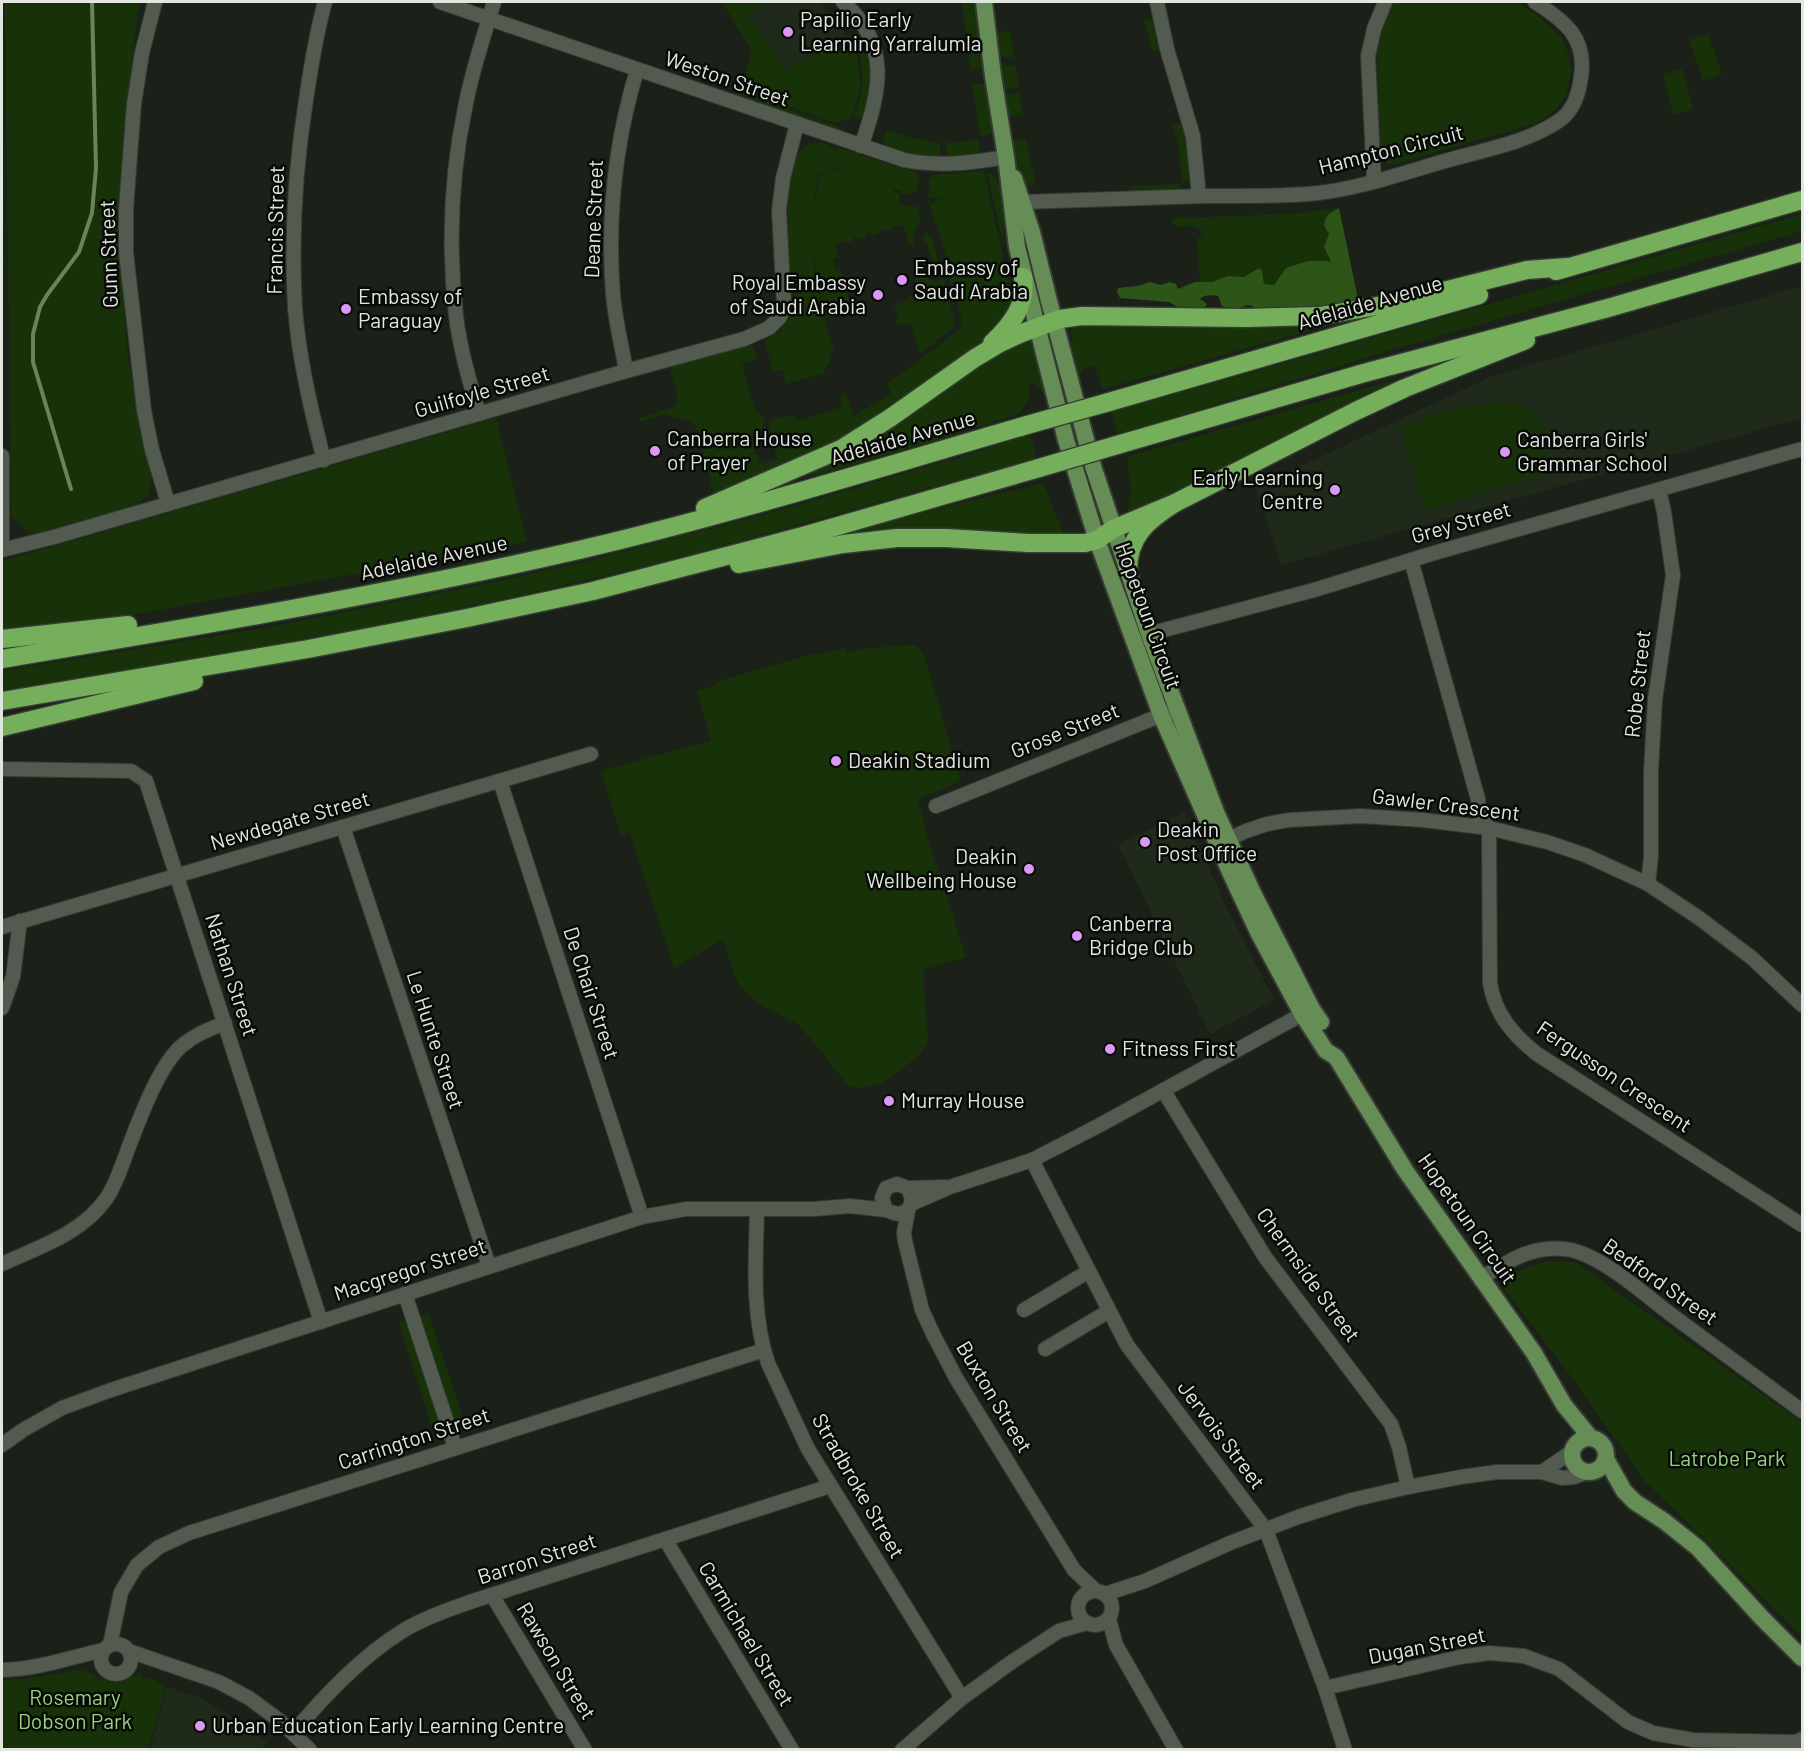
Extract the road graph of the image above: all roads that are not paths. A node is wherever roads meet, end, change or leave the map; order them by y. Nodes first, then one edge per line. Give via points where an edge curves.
1 (154, 2) edge
2 (325, 2) edge
3 (440, 2) edge
4 (494, 2) edge
5 (843, 2) edge
6 (984, 2) edge
7 (1157, 2) edge
8 (1385, 2) edge
9 (1536, 2) edge
10 (489, 18) junction
11 (637, 70) junction
12 (797, 124) junction
13 (861, 146) junction
14 (1006, 157) junction
15 (1374, 181) junction
16 (1199, 196) junction
17 (1803, 200) edge
18 (1017, 204) junction
19 (1803, 252) edge
20 (1567, 267) junction
21 (1023, 277) junction
22 (1608, 308) junction
23 (1054, 322) junction
24 (1036, 328) junction
25 (975, 358) junction
26 (626, 371) junction
27 (479, 414) junction
28 (1803, 449) edge
29 (2, 456) edge
30 (324, 460) junction
31 (1659, 490) junction
32 (168, 503) junction
33 (1176, 503) junction
34 (1113, 529) junction
35 (636, 535) junction
36 (1097, 540) junction
37 (2, 550) edge
38 (1412, 560) junction
39 (1128, 571) junction
40 (593, 591) junction
41 (266, 614) junction
42 (1149, 634) junction
43 (2, 639) edge
44 (1132, 640) junction
45 (308, 649) junction
46 (2, 659) edge
47 (2, 701) edge
48 (1168, 712) junction
49 (2, 727) edge
50 (591, 754) dead end
51 (2, 769) edge
52 (500, 781) junction
53 (936, 806) dead end
54 (343, 827) junction
55 (1489, 828) junction
56 (1223, 842) junction
57 (177, 876) junction
58 (1648, 884) junction
59 (21, 921) junction
60 (2, 927) edge
61 (1803, 1005) edge
62 (2, 1008) edge
63 (1307, 1011) junction
64 (225, 1023) junction
65 (1163, 1090) junction
66 (1032, 1160) junction
67 (950, 1187) junction
68 (908, 1188) junction
69 (884, 1193) junction
70 (850, 1206) junction
71 (910, 1207) junction
72 (757, 1209) junction
73 (888, 1211) junction
74 (642, 1217) junction
75 (1803, 1225) edge
76 (904, 1233) junction
77 (2, 1264) edge
78 (489, 1266) junction
79 (1089, 1271) junction
80 (1480, 1279) junction
81 (405, 1294) junction
82 (1024, 1310) dead end
83 (1109, 1311) junction
84 (321, 1322) junction
85 (764, 1350) junction
86 (1045, 1350) dead end
87 (1564, 1405) junction
88 (1803, 1411) edge
89 (1590, 1437) junction
90 (2, 1445) edge
91 (455, 1448) junction
92 (1572, 1449) junction
93 (1606, 1459) junction
94 (1542, 1472) junction
95 (1591, 1472) junction
96 (830, 1486) junction
97 (1408, 1487) junction
98 (1624, 1491) junction
99 (1266, 1530) junction
100 (665, 1539) junction
101 (1074, 1570) junction
102 (1145, 1581) junction
103 (1100, 1592) junction
104 (492, 1595) junction
105 (1079, 1603) junction
106 (1101, 1619) junction
107 (1059, 1631) junction
108 (117, 1648) junction
109 (1803, 1658) edge
110 (67, 1660) junction
111 (159, 1663) junction
112 (128, 1668) junction
113 (2, 1670) edge
114 (104, 1670) junction
115 (1325, 1688) junction
116 (962, 1698) junction
117 (293, 1733) junction
118 (1803, 1739) edge
119 (310, 1749) edge
120 (585, 1749) edge
121 (792, 1749) edge
122 (902, 1749) edge
123 (1176, 1749) edge
124 (1345, 1749) edge

1 - 32 street, Gunn Street via 134,104 126,252 144,410
2 - 30 street, Francis Street via 299,140 294,195 295,309 309,402
3 - 10 street, Weston Street
4 - 10 street
5 - 13 street via 872,38 878,64 875,105
6 - 14 main road, Hopetoun Circuit
7 - 16 street via 1193,136
8 - 15 street via 1368,56
9 - 15 street, Hampton Circuit via 1570,27 1581,54 1580,92 1562,119 1527,138
10 - 11 street, Weston Street
10 - 27 street via 474,66 458,147 451,232 456,317
11 - 12 street, Weston Street
11 - 26 street, Deane Street via 616,157 611,202 613,295
12 - 13 street, Weston Street
12 - 26 street, Guilfoyle Street via 779,210 784,288 780,317 756,334
13 - 14 street, Weston Street via 927,165
14 - 18 main road, Hopetoun Circuit
15 - 16 street, Hampton Circuit via 1320,193
16 - 18 street, Hampton Circuit
17 - 20 highway, Adelaide Avenue
18 - 21 main road, Hopetoun Circuit via 1017,248
18 - 23 main road, Hopetoun Circuit via 1032,232
19 - 22 highway
20 - 23 highway via 1527,270 1400,302 1320,316 1082,316
20 - 35 highway, Adelaide Avenue, bridge via 738,509
21 - 24 main road, Hopetoun Circuit
21 - 25 highway via 1024,293 1017,313 1004,332
22 - 33 highway via 1405,388
22 - 40 highway, bridge via 1364,373 803,536
23 - 24 highway
23 - 34 main road, Hopetoun Circuit
24 - 25 highway
24 - 36 main road, Hopetoun Circuit
25 - 35 highway via 841,449
26 - 27 street, Guilfoyle Street
27 - 30 street, Guilfoyle Street
28 - 31 street, Grey Street
29 - 37 street
30 - 32 street, Guilfoyle Street
31 - 38 street, Grey Street
31 - 58 street, Robe Street via 1673,575 1655,700
32 - 37 street, Guilfoyle Street
33 - 34 highway
33 - 39 highway via 1150,520 1140,532 1130,551
34 - 36 highway
34 - 39 main road, Hopetoun Circuit
35 - 41 highway, Adelaide Avenue via 421,585
36 - 40 highway via 1071,544 946,537 876,540
36 - 44 main road, Hopetoun Circuit
38 - 42 street, Grey Street
38 - 55 street, Fergusson Crescent via 1480,817
39 - 42 main road, Hopetoun Circuit
40 - 45 highway
41 - 43 highway via 213,612 106,629
41 - 46 highway, Adelaide Avenue
42 - 44 main road, Grey Street
42 - 48 main road, Hopetoun Circuit
44 - 48 main road, Hopetoun Circuit
45 - 47 highway
45 - 49 highway via 241,670
48 - 53 street, Grose Street
48 - 56 main road, Hopetoun Circuit
50 - 52 street, Newdegate Street
51 - 57 street, Nathan Street via 131,771 146,781
52 - 54 street, Newdegate Street
52 - 74 street, De Chair Street
54 - 57 street, Newdegate Street
54 - 78 street, Le Hunte Street
55 - 56 street, Gawler Crescent via 1361,816 1289,820
55 - 58 street, Gawler Crescent via 1547,842
55 - 75 street, Fergusson Crescent via 1489,974 1493,999 1506,1024 1537,1054
56 - 63 main road, Hopetoun Circuit via 1259,934
57 - 59 street, Newdegate Street
57 - 64 street, Nathan Street
58 - 61 street, Gawler Crescent via 1752,958
59 - 60 street, Newdegate Street
59 - 62 street via 13,977
63 - 65 street
63 - 80 main road, Hopetoun Circuit via 1326,1051 1336,1057 1405,1170
64 - 77 street via 182,1045 166,1063 121,1169 106,1198 88,1220 62,1237
64 - 84 street, Nathan Street
65 - 66 street
65 - 97 street, Chermside Street via 1265,1257 1390,1424
66 - 67 street
66 - 79 street, Jervois Street
67 - 68 street
67 - 71 street
68 - 69 street via 893,1184
68 - 71 street
69 - 70 street, Macgregor Street
69 - 73 street via 882,1198
70 - 72 street, Macgregor Street
70 - 73 street, Macgregor Street
71 - 73 street via 900,1214
71 - 76 street, Buxton Street
72 - 74 street, Macgregor Street via 686,1209
72 - 85 street, Stradbroke Street via 755,1296
73 - 76 street, Buxton Street
74 - 78 street, Macgregor Street
76 - 101 street, Buxton Street via 922,1310 934,1336
78 - 81 street, Macgregor Street
79 - 82 street
79 - 83 street, Jervois Street
80 - 87 main road, Hopetoun Circuit via 1534,1353
80 - 88 street, Bedford Street via 1520,1255 1541,1249 1589,1255
81 - 84 street, Macgregor Street
81 - 91 street
83 - 86 street
83 - 99 street, Jervois Street via 1127,1344
84 - 90 street, Macgregor Street via 62,1408
85 - 91 street, Carrington Street
85 - 96 street, Stradbroke Street via 807,1449
87 - 89 main road, Hopetoun Circuit
87 - 92 main road, Hopetoun Circuit
89 - 92 main road via 1581,1439
89 - 93 main road via 1602,1443
91 - 108 street, Carrington Street via 189,1533 159,1547 137,1565 121,1592
92 - 94 street
92 - 95 main road via 1571,1458 1577,1468
93 - 95 main road
93 - 98 main road
94 - 95 street via 1562,1478
94 - 97 street via 1497,1472
95 - 98 main road
96 - 100 street, Barron Street
96 - 116 street, Stradbroke Street
97 - 99 street via 1352,1500
98 - 109 main road via 1698,1548
99 - 102 street
99 - 115 street, Jervois Street
100 - 104 street, Barron Street
100 - 121 street, Carmichael Street
101 - 103 street, Buxton Street
101 - 105 street, Buxton Street
102 - 103 street
102 - 106 street
103 - 105 street via 1085,1593
103 - 106 street via 1111,1602
104 - 117 street, Barron Street via 433,1616 382,1645
104 - 120 street, Rawson Street
105 - 106 street via 1080,1618
105 - 107 street
106 - 107 street
106 - 123 street
107 - 116 street
108 - 110 street
108 - 111 street
108 - 112 street via 131,1658
108 - 114 street via 100,1660
110 - 113 street
110 - 114 street
111 - 112 street
111 - 117 street via 219,1682 249,1698
112 - 114 street via 117,1675
115 - 118 street, Dugan Street via 1460,1657 1489,1653 1524,1656 1559,1669 1628,1722 1653,1733 1694,1740
115 - 124 street, Jervois Street
116 - 122 street
117 - 119 street

